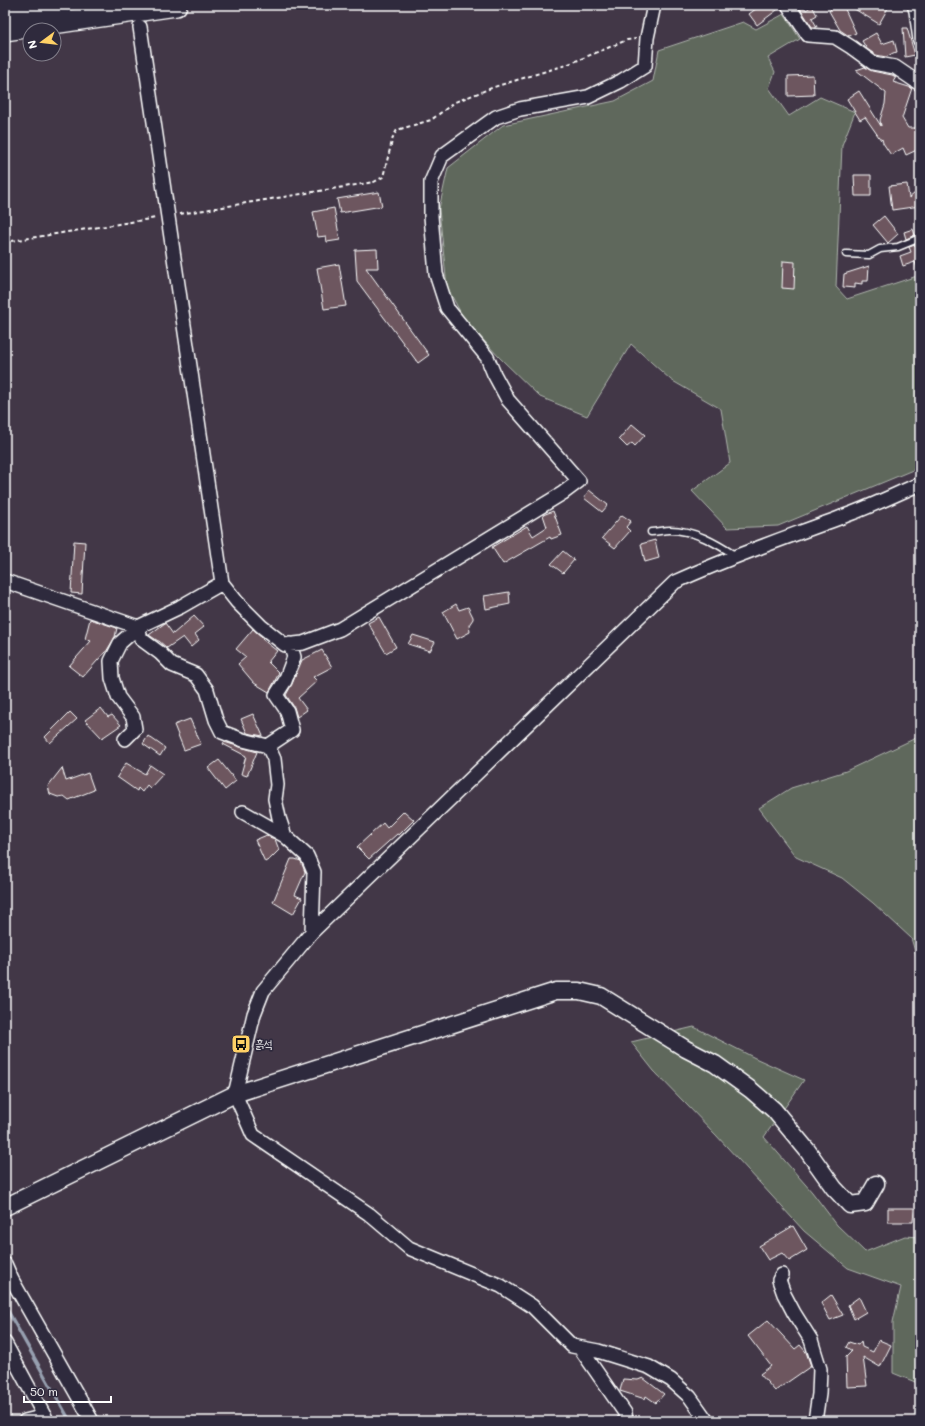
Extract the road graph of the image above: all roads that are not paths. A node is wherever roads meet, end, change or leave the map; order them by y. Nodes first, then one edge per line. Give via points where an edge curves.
1 (58, 5) edge
2 (176, 5) edge
3 (654, 5) edge
4 (788, 5) edge
5 (914, 5) edge
6 (5, 13) edge
7 (140, 27) dead end
8 (5, 30) edge
9 (920, 40) edge
10 (920, 84) edge
11 (920, 238) edge
12 (846, 254) dead end
13 (920, 484) edge
14 (651, 532) dead end
15 (736, 556) junction
16 (5, 581) edge
17 (222, 583) junction
18 (138, 627) junction
19 (290, 644) junction
20 (125, 739) dead end
21 (268, 746) junction
22 (243, 812) dead end
23 (285, 836) junction
24 (312, 932) junction
25 (235, 1094) junction
26 (876, 1184) dead end
27 (5, 1207) edge
28 (5, 1264) edge
29 (782, 1274) dead end
30 (5, 1343) edge
31 (580, 1348) junction
32 (46, 1418) edge
33 (25, 1421) edge
34 (92, 1421) edge
35 (626, 1421) edge
36 (707, 1421) edge
37 (815, 1421) edge

1 - 6 highway
2 - 8 highway
3 - 19 street via 647,38 645,66 588,97 520,109 496,117 442,156 432,182 431,216 436,274 447,308 487,357 508,400 579,481 340,629 303,643
4 - 10 street via 808,34 836,37 873,64 895,67
5 - 9 street
7 - 17 street
11 - 12 lane via 898,247 880,249 869,255
13 - 15 street via 848,515
14 - 15 lane via 670,530 696,534
15 - 24 street via 675,582
16 - 18 street
17 - 18 street
17 - 19 street via 236,602 261,626 285,645
18 - 20 street via 120,643 111,661 112,678 118,697 133,717 135,729
18 - 21 street via 141,639 172,665 196,675 207,690 222,732
19 - 21 street via 294,657 285,681 276,695 288,711 292,730
21 - 23 street via 274,759 277,785 275,799
22 - 23 street
23 - 24 street via 307,856 314,872
24 - 25 street via 263,991 254,1014
25 - 26 street via 556,991 579,991 601,996 680,1046 715,1064 751,1090 774,1110 850,1205 865,1203
25 - 27 street
25 - 31 street via 253,1135 369,1214 409,1248 501,1286 532,1306 572,1346
28 - 34 street
29 - 37 street via 779,1280 784,1294 812,1340 820,1370
30 - 32 street
31 - 35 street via 625,1413
31 - 36 street via 649,1367 671,1380 690,1397
32 - 33 street

